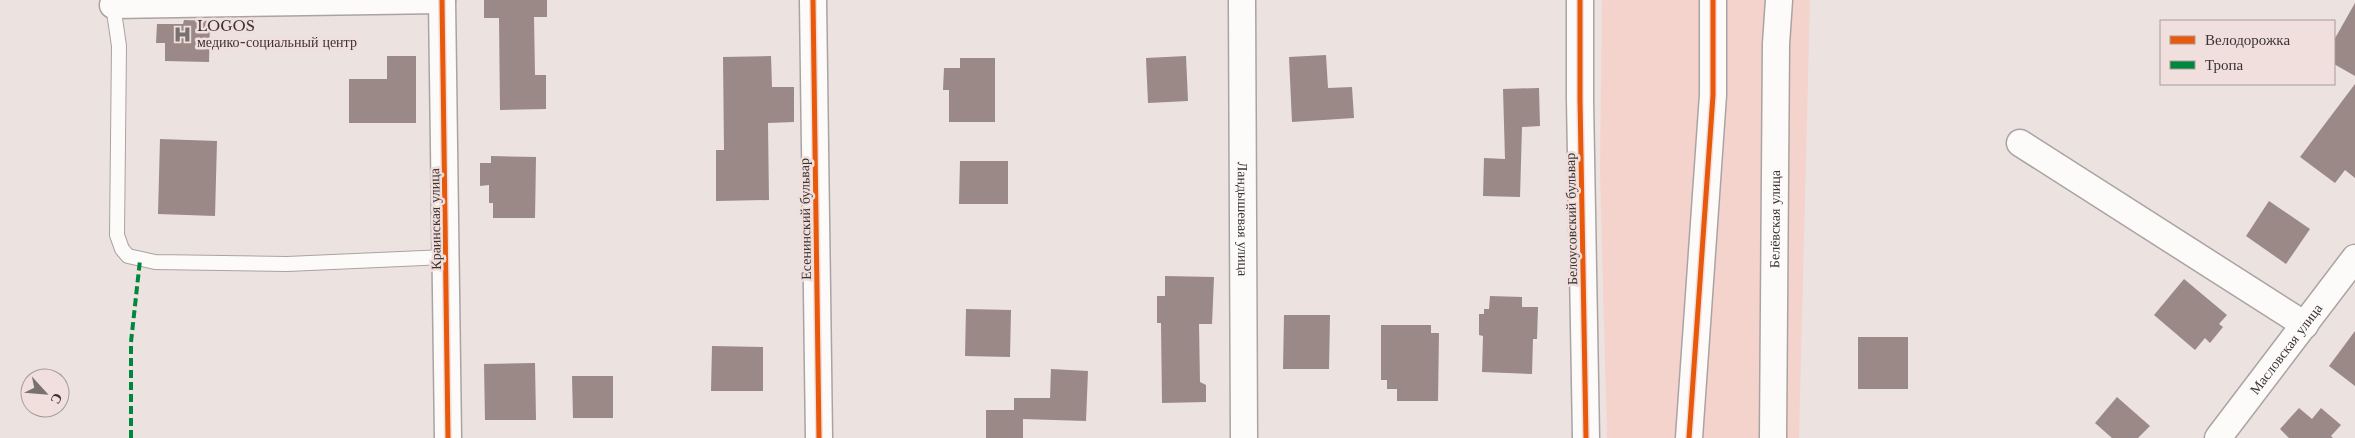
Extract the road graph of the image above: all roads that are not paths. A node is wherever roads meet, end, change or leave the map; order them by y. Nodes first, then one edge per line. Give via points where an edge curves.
1 (442, 0) edge
2 (813, 0) edge
3 (1242, 0) edge
4 (1580, 0) edge
5 (1713, 0) edge
6 (1779, 0) edge
7 (109, 2) edge
8 (2020, 143) dead end
9 (446, 256) junction
10 (2355, 258) edge
11 (2305, 325) junction
12 (448, 438) edge
13 (818, 438) edge
14 (1244, 438) edge
15 (1586, 438) edge
16 (1689, 438) edge
17 (1773, 438) edge
18 (2218, 438) edge

1 - 7 street
1 - 9 street, Краинская улица
2 - 13 street, Есенинский бульвар
3 - 14 street, Ландышевая улица
4 - 15 street, Белоусовский бульвар
5 - 16 street via 1713,95
6 - 17 street, Белёвская улица
7 - 9 lane via 119,46 117,235 128,256 155,262 287,264
8 - 11 street
9 - 12 street, Краинская улица
10 - 11 street, Масловская улица
11 - 18 street, Масловская улица

